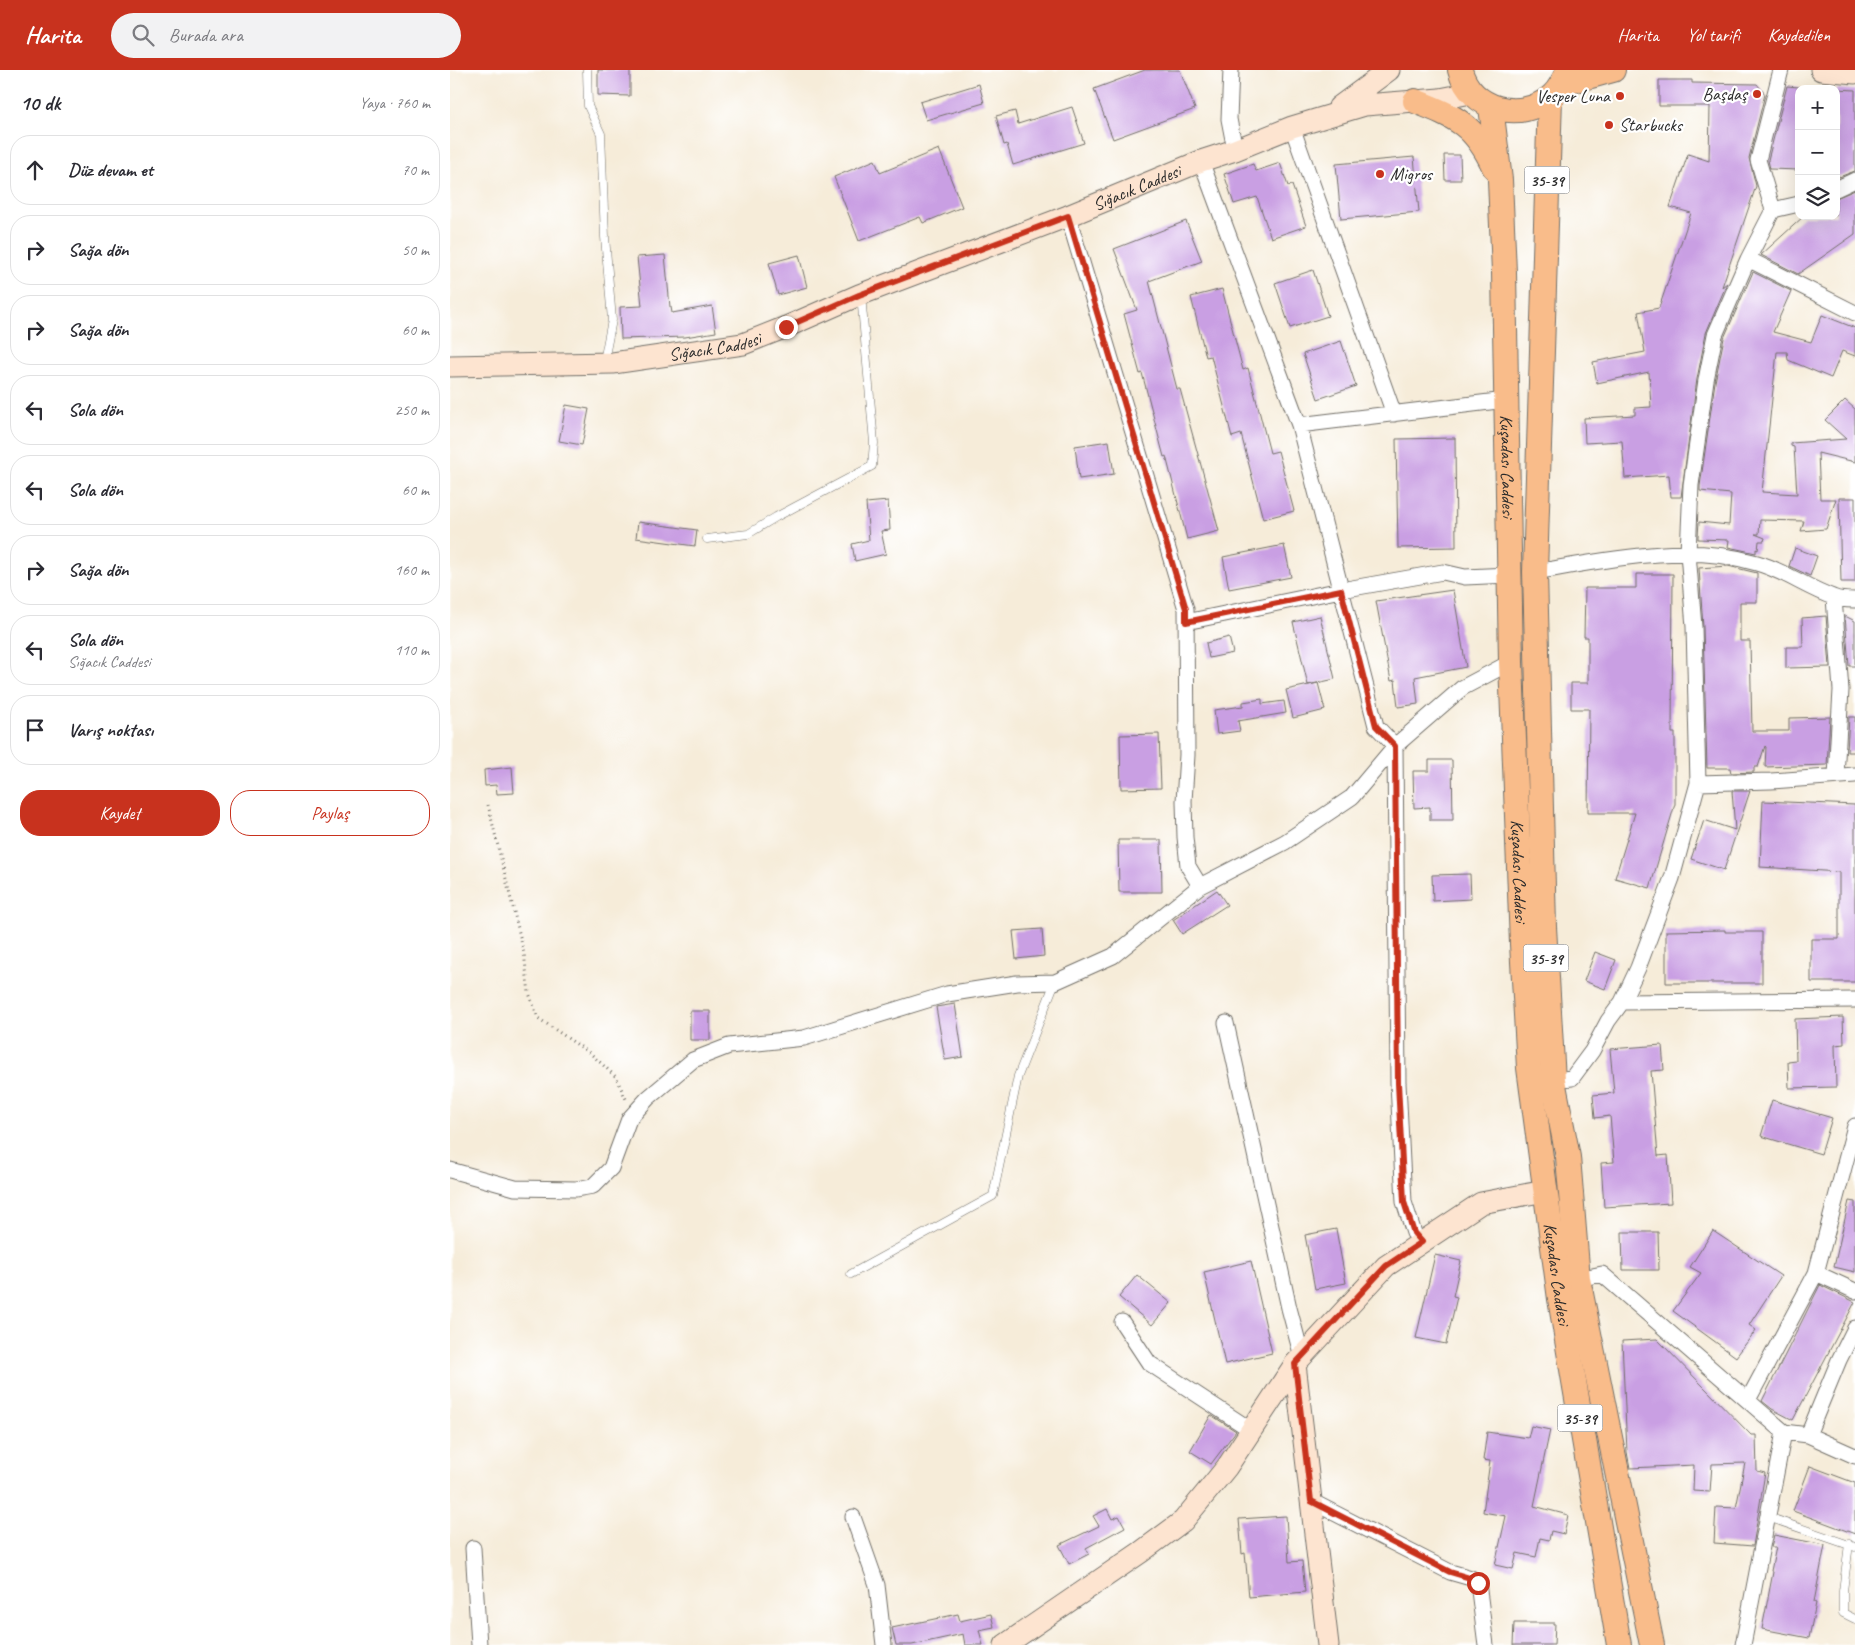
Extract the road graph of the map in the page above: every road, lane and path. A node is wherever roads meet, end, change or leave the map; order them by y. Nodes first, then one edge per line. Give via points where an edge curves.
1 (587, 70) edge
2 (1231, 70) edge
3 (1388, 70) edge
4 (1460, 70) edge
5 (1613, 70) edge
6 (1781, 70) edge
7 (1821, 70) edge
8 (1855, 73) edge
9 (1560, 84) edge
10 (1471, 93) junction
11 (1415, 101) junction
12 (1492, 107) junction
13 (1329, 115) junction
14 (1292, 127) junction
15 (1235, 150) junction
16 (1201, 161) junction
17 (1500, 180) junction
18 (1855, 180) edge
19 (1840, 187) edge
20 (1795, 205) edge
21 (1773, 210) junction
22 (1068, 216) junction
23 (1748, 259) junction
24 (859, 295) junction
25 (1855, 313) edge
26 (604, 363) junction
27 (450, 366) edge
28 (1506, 400) junction
29 (1394, 414) junction
30 (1299, 425) junction
31 (707, 539) dead end
32 (1688, 553) junction
33 (1534, 572) junction
34 (1509, 575) junction
35 (1341, 590) junction
36 (1834, 598) junction
37 (1855, 600) edge
38 (1186, 622) junction
39 (1510, 662) junction
40 (1395, 746) junction
41 (1855, 775) edge
42 (1836, 776) junction
43 (1698, 783) junction
44 (488, 805) dead end
45 (1200, 886) junction
46 (1055, 982) junction
47 (1855, 1000) edge
48 (1622, 1002) junction
49 (1226, 1023) dead end
50 (1553, 1080) junction
51 (628, 1119) junction
52 (1855, 1126) edge
53 (450, 1170) edge
54 (1546, 1191) junction
55 (1422, 1242) junction
56 (851, 1274) dead end
57 (1816, 1274) junction
58 (1578, 1279) junction
59 (1855, 1291) edge
60 (1122, 1322) dead end
61 (1855, 1328) edge
62 (1299, 1360) junction
63 (1748, 1400) junction
64 (1251, 1430) junction
65 (1784, 1432) junction
66 (1808, 1435) junction
67 (1855, 1456) edge
68 (1311, 1501) junction
69 (854, 1517) dead end
70 (1768, 1517) junction
71 (1852, 1546) edge
72 (473, 1548) dead end
73 (1855, 1619) edge
74 (480, 1645) edge
75 (884, 1645) edge
76 (1005, 1645) edge
77 (1328, 1645) edge
78 (1486, 1645) edge
79 (1619, 1645) edge
80 (1652, 1645) edge
81 (1744, 1645) edge

1 - 26 lane via 588,106 601,134 612,320
2 - 15 street via 1229,119
3 - 13 main road, Sığacık Caddesi
4 - 10 main road
5 - 9 main road
6 - 21 street via 1758,160
7 - 8 main road
9 - 12 main road via 1539,105 1526,110
9 - 33 main road, Kuşadası Caddesi / 35-39 via 1545,262
10 - 11 main road, Sığacık Caddesi
10 - 12 main road
11 - 13 main road, Sığacık Caddesi via 1365,105
11 - 17 main road via 1445,112 1465,125 1484,146
12 - 17 main road, 35-39
13 - 14 main road, Sığacık Caddesi
14 - 15 main road, Sığacık Caddesi
14 - 29 street
15 - 16 main road, Sığacık Caddesi
16 - 22 main road, Sığacık Caddesi
16 - 30 street
17 - 28 main road, Kuşadası Caddesi / 35-39
18 - 19 street
20 - 21 street
21 - 23 street
22 - 24 main road, Sığacık Caddesi
22 - 38 street via 1186,609
23 - 25 street
23 - 32 street via 1715,335 1691,485
24 - 26 main road, Sığacık Caddesi via 743,344
24 - 31 lane via 874,443 872,466 748,534
26 - 27 main road, Sığacık Caddesi
28 - 29 street
28 - 34 main road, Kuşadası Caddesi / 35-39
29 - 30 street
30 - 35 street
32 - 33 street via 1623,557
32 - 36 street via 1721,555 1758,563
32 - 43 street via 1694,627
33 - 50 main road, Kuşadası Caddesi / 35-39 via 1544,927
34 - 35 street via 1464,577 1443,572
34 - 39 main road, Kuşadası Caddesi / 35-39
35 - 38 street
35 - 40 street via 1376,726
36 - 37 street
36 - 42 street via 1841,690
38 - 45 street via 1185,837 1188,866
39 - 40 street via 1462,688
39 - 54 main road, Kuşadası Caddesi / 35-39 via 1529,1068
40 - 45 street via 1352,797 1285,842
40 - 55 street via 1398,1083 1404,1202 1414,1233
41 - 42 street
42 - 43 street
43 - 48 street via 1672,878
44 - 51 path via 524,952 529,993 538,1018 591,1054 616,1077 625,1094
45 - 46 street via 1113,956
46 - 51 street via 1016,983 947,994 804,1038 729,1046 693,1060
46 - 56 lane via 1018,1076 992,1196
47 - 48 street
48 - 50 street via 1572,1078
49 - 62 street
50 - 58 main road, Kuşadası Caddesi / 35-39 via 1568,1157
51 - 53 street via 611,1168 593,1186 576,1189 516,1188
52 - 57 street
54 - 55 main road via 1481,1203
54 - 79 main road, Kuşadası Caddesi / 35-39 via 1560,1299
55 - 62 main road via 1386,1266
57 - 59 street
57 - 63 street
58 - 63 street via 1602,1274
58 - 80 main road, Kuşadası Caddesi / 35-39
60 - 64 street via 1149,1363
61 - 66 street
62 - 64 main road
62 - 68 main road
63 - 65 street
64 - 76 main road via 1183,1521
65 - 66 street
65 - 70 street
66 - 67 street
68 - 77 main road
68 - 78 street via 1478,1583
69 - 75 street via 877,1585
70 - 71 lane
70 - 81 street
71 - 73 lane via 1843,1591 1843,1612
72 - 74 street

